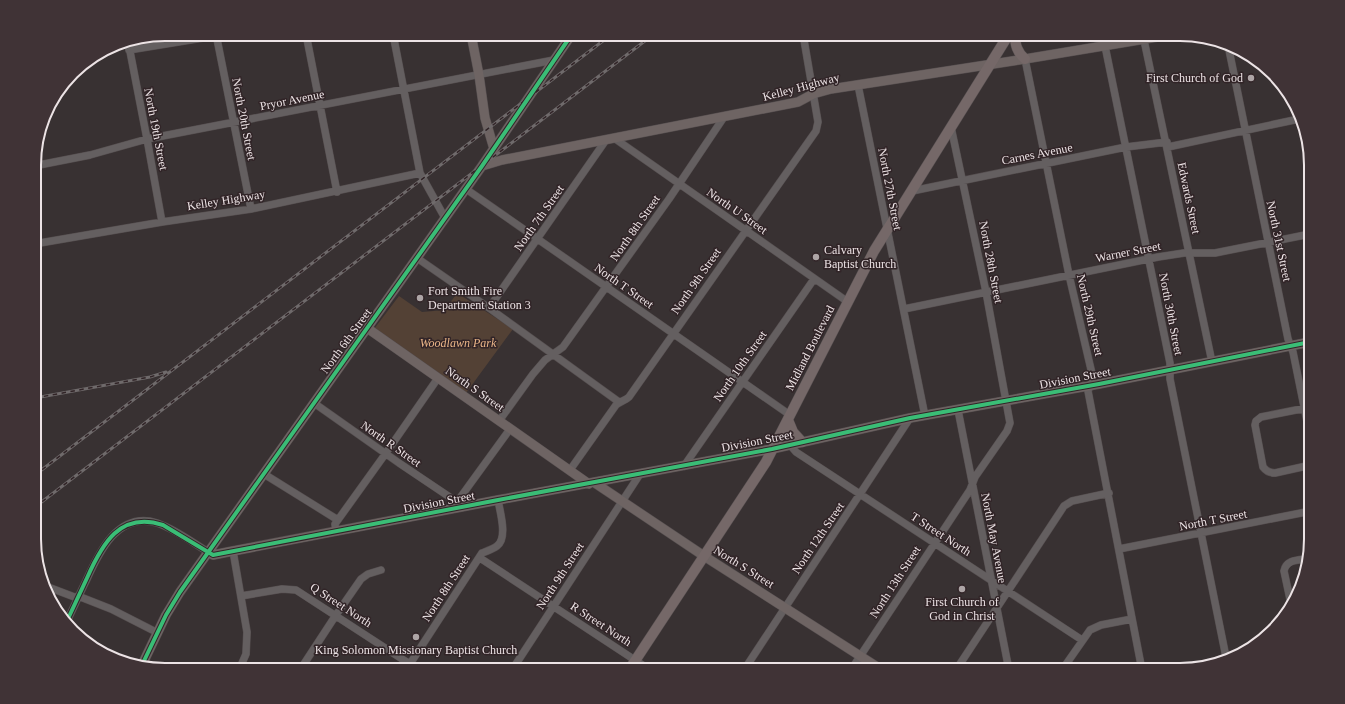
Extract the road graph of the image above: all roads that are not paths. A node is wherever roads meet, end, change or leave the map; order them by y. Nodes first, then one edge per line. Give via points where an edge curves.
1 (181, 41) edge
2 (217, 41) edge
3 (307, 41) edge
4 (394, 41) edge
5 (472, 41) edge
6 (564, 41) edge
7 (804, 41) edge
8 (1004, 41) edge
9 (1016, 41) edge
10 (1138, 41) edge
11 (1144, 41) edge
12 (129, 46) edge
13 (1105, 46) junction
14 (129, 50) junction
15 (1229, 52) edge
16 (1025, 59) junction
17 (554, 60) junction
18 (989, 65) junction
19 (479, 75) junction
20 (858, 85) junction
21 (404, 89) junction
22 (813, 94) junction
23 (320, 106) junction
24 (724, 117) junction
25 (1295, 120) edge
26 (233, 122) junction
27 (951, 127) junction
28 (1246, 130) junction
29 (148, 139) junction
30 (610, 139) junction
31 (1167, 144) junction
32 (1126, 147) junction
33 (494, 149) junction
34 (1046, 163) junction
35 (41, 165) edge
36 (482, 166) junction
37 (422, 176) junction
38 (963, 181) junction
39 (678, 184) junction
40 (466, 189) junction
41 (912, 190) junction
42 (337, 192) junction
43 (251, 209) junction
44 (445, 218) junction
45 (162, 222) junction
46 (887, 230) junction
47 (746, 231) junction
48 (1304, 235) edge
49 (538, 239) junction
50 (1268, 242) junction
51 (41, 243) edge
52 (1190, 253) junction
53 (417, 258) junction
54 (1149, 258) junction
55 (1069, 275) junction
56 (814, 279) junction
57 (606, 286) junction
58 (986, 292) junction
59 (848, 302) junction
60 (489, 308) junction
61 (904, 309) junction
62 (367, 328) junction
63 (673, 334) junction
64 (1304, 343) edge
65 (1291, 346) junction
66 (552, 355) junction
67 (1212, 362) junction
68 (1170, 370) junction
69 (438, 378) junction
70 (742, 382) junction
71 (1090, 386) junction
72 (1304, 396) edge
73 (619, 402) junction
74 (1007, 402) junction
75 (314, 403) junction
76 (1304, 409) edge
77 (958, 410) junction
78 (925, 416) junction
79 (789, 417) junction
80 (910, 418) junction
81 (499, 421) junction
82 (510, 429) junction
83 (802, 442) junction
84 (790, 445) junction
85 (772, 449) junction
86 (386, 453) junction
87 (684, 466) junction
88 (1304, 467) edge
89 (570, 470) junction
90 (264, 474) junction
91 (640, 474) junction
92 (592, 483) junction
93 (972, 484) junction
94 (1108, 493) junction
95 (860, 494) junction
96 (498, 500) junction
97 (623, 501) junction
98 (458, 505) junction
99 (1304, 513) edge
100 (338, 520) junction
101 (336, 532) junction
102 (1202, 533) junction
103 (934, 542) junction
104 (1119, 550) junction
105 (233, 551) junction
106 (208, 552) junction
107 (704, 556) junction
108 (480, 558) junction
109 (1302, 560) edge
110 (381, 570) dead end
111 (991, 580) junction
112 (51, 588) edge
113 (1008, 591) junction
114 (241, 596) junction
115 (78, 597) junction
116 (1289, 597) edge
117 (554, 606) junction
118 (785, 607) junction
119 (997, 608) junction
120 (336, 615) junction
121 (69, 616) edge
122 (1132, 619) junction
123 (158, 633) junction
124 (1082, 640) junction
125 (1225, 654) edge
126 (860, 656) junction
127 (635, 660) junction
128 (144, 661) edge
129 (242, 663) edge
130 (305, 663) edge
131 (402, 663) edge
132 (411, 663) edge
133 (517, 663) edge
134 (633, 663) edge
135 (640, 663) edge
136 (749, 663) edge
137 (856, 663) edge
138 (871, 663) edge
139 (961, 663) edge
140 (1008, 663) edge
141 (1067, 663) edge
142 (1141, 663) edge

1 - 14 street
2 - 26 street, North 20th Street
3 - 23 street
4 - 21 street
5 - 19 street
6 - 17 street, North 6th Street
7 - 22 street
8 - 18 main road, Midland Boulevard
9 - 16 main road via 1019,54
10 - 13 street, Kelley Highway
11 - 31 street, Edwards Street
12 - 14 street, North 19th Street
13 - 16 street, Kelley Highway
13 - 32 street, North 30th Street
14 - 29 street, North 19th Street
15 - 28 street, North 31st Street
16 - 18 street, Kelley Highway
16 - 34 street, North 29th Street
17 - 19 street, Pryor Avenue
17 - 33 street, North 6th Street
18 - 20 street, Kelley Highway
18 - 27 main road, Midland Boulevard
19 - 21 street, Pryor Avenue
19 - 33 street via 485,118
20 - 22 street, Kelley Highway
20 - 46 street, North 27th Street
21 - 23 street, Pryor Avenue
21 - 37 street
22 - 24 street, Kelley Highway via 798,102
22 - 47 street, North 9th Street via 818,122 816,131
23 - 26 street, Pryor Avenue
23 - 42 street
24 - 30 street, Kelley Highway
24 - 39 street, North 8th Street
25 - 28 street, Carnes Avenue
26 - 29 street, Pryor Avenue
26 - 43 street, North 20th Street
27 - 38 street, North 28th Street
27 - 41 main road, Midland Boulevard
28 - 31 street, Carnes Avenue
28 - 50 street, North 31st Street
29 - 35 street, Pryor Avenue via 90,155
29 - 45 street, North 19th Street
30 - 36 street, Kelley Highway
30 - 39 street, North U Street
30 - 49 street, North 7th Street
31 - 32 street, Carnes Avenue
31 - 52 street, Edwards Street
32 - 34 street, Carnes Avenue
32 - 54 street, North 30th Street
33 - 36 street, North 6th Street
34 - 38 street, Carnes Avenue
34 - 55 street, North 29th Street
36 - 40 street, North 6th Street
37 - 42 street, Kelley Highway
37 - 44 street
38 - 41 street, Carnes Avenue
38 - 58 street, North 28th Street
39 - 47 street, North U Street
39 - 57 street, North 8th Street
40 - 44 street, North 6th Street
40 - 49 street, North T Street
41 - 46 main road, Midland Boulevard
42 - 43 street, Kelley Highway
43 - 45 street, Kelley Highway
44 - 53 street, North 6th Street
45 - 51 street, Kelley Highway
46 - 59 main road, Midland Boulevard
46 - 61 street, North 27th Street
47 - 56 street, North U Street
47 - 63 street, North 9th Street
48 - 50 street, Warner Street
49 - 57 street, North T Street
49 - 60 street, North 7th Street
50 - 52 street, Warner Street via 1215,253
50 - 65 street, North 31st Street
52 - 54 street, Warner Street
52 - 67 street, Edwards Street
53 - 60 street
53 - 62 street, North 6th Street
54 - 55 street, Warner Street
54 - 68 street, North 30th Street
55 - 58 street, Warner Street
55 - 71 street, North 29th Street via 1093,378
56 - 59 street, North U Street
56 - 70 street, North 10th Street
57 - 63 street, North T Street
57 - 66 street, North 8th Street via 563,347
58 - 61 street, Warner Street
58 - 74 street, North 28th Street
59 - 79 main road, Midland Boulevard
60 - 66 street
61 - 78 street, North 27th Street
62 - 69 street, North S Street
62 - 75 street, North 6th Street
63 - 70 street, North T Street
63 - 73 street, North 9th Street via 629,398
64 - 65 street, Division Street
65 - 67 street, Division Street
65 - 72 street, North 31st Street
66 - 73 street
66 - 81 street, North 8th Street via 533,374
67 - 68 street, Division Street
68 - 71 street, Division Street
68 - 102 street, North 30th Street
69 - 81 street, North S Street
69 - 86 street
70 - 79 street, North T Street
70 - 87 street, North 10th Street
71 - 74 street, Division Street
71 - 94 street, North 29th Street via 1088,391
73 - 89 street, North 9th Street
74 - 77 street, Division Street
74 - 93 street, North 13th Street via 1009,427
75 - 86 street, North R Street
75 - 90 street, North 6th Street
76 - 88 street via 1262,417 1256,421 1255,428 1263,467 1268,472 1275,473
77 - 78 street, Division Street
77 - 93 street, North May Avenue
78 - 80 street, Division Street
79 - 83 main road via 791,430
79 - 85 main road, Midland Boulevard
80 - 83 street, Division Street
80 - 95 street, North 12th Street
81 - 82 street, North S Street
82 - 89 street, North S Street
82 - 98 street
83 - 84 street, Division Street
84 - 85 street, Division Street
84 - 95 street, T Street North via 796,452
85 - 87 street, Division Street
85 - 107 main road, Midland Boulevard
86 - 98 street, North R Street
86 - 100 street
87 - 91 street, Division Street
89 - 92 street, North S Street
90 - 100 street
90 - 106 street, North 6th Street
91 - 92 street, Division Street
91 - 97 street, North 9th Street
92 - 96 street, Division Street
92 - 97 street, North S Street
93 - 103 street, North 13th Street
93 - 111 street, North May Avenue
94 - 104 street, North 29th Street
94 - 113 street via 1067,503
95 - 103 street, T Street North
95 - 118 street, North 12th Street
96 - 98 street, Division Street
96 - 108 street, North 8th Street via 503,530 502,541
97 - 107 street, North S Street
97 - 117 street, North 9th Street
98 - 101 street, Division Street
99 - 102 street, North T Street
100 - 101 street via 335,524
101 - 105 street, Division Street
102 - 104 street, North T Street
102 - 125 street, North 30th Street
103 - 111 street, T Street North
103 - 126 street, North 13th Street
104 - 122 street, North 29th Street
105 - 106 street, Division Street via 213,555
105 - 114 street
106 - 115 street via 163,525 137,522 123,527 105,544
106 - 123 street, North 6th Street via 173,602
107 - 118 street, North S Street
107 - 127 main road, Midland Boulevard
108 - 117 street, R Street North
108 - 132 street, North 8th Street
109 - 116 street via 1290,562 1285,568
110 - 120 street via 361,579
111 - 113 street, T Street North
111 - 119 street, North May Avenue
112 - 115 street
113 - 119 street
113 - 124 street, T Street North
114 - 120 street, Q Street North via 282,589 296,590
114 - 129 street via 247,643
115 - 121 street
115 - 123 street via 111,609
117 - 127 street, R Street North
117 - 133 street, North 9th Street
118 - 126 street, North S Street
118 - 136 street, North 12th Street
119 - 139 street
119 - 140 street, North May Avenue
120 - 130 street
120 - 131 street, Q Street North
122 - 124 street via 1094,627
122 - 142 street, North 29th Street
123 - 128 street, North 6th Street
124 - 141 street
126 - 137 street, North 13th Street
126 - 138 street, North S Street
127 - 134 main road, Midland Boulevard
127 - 135 street, R Street North

